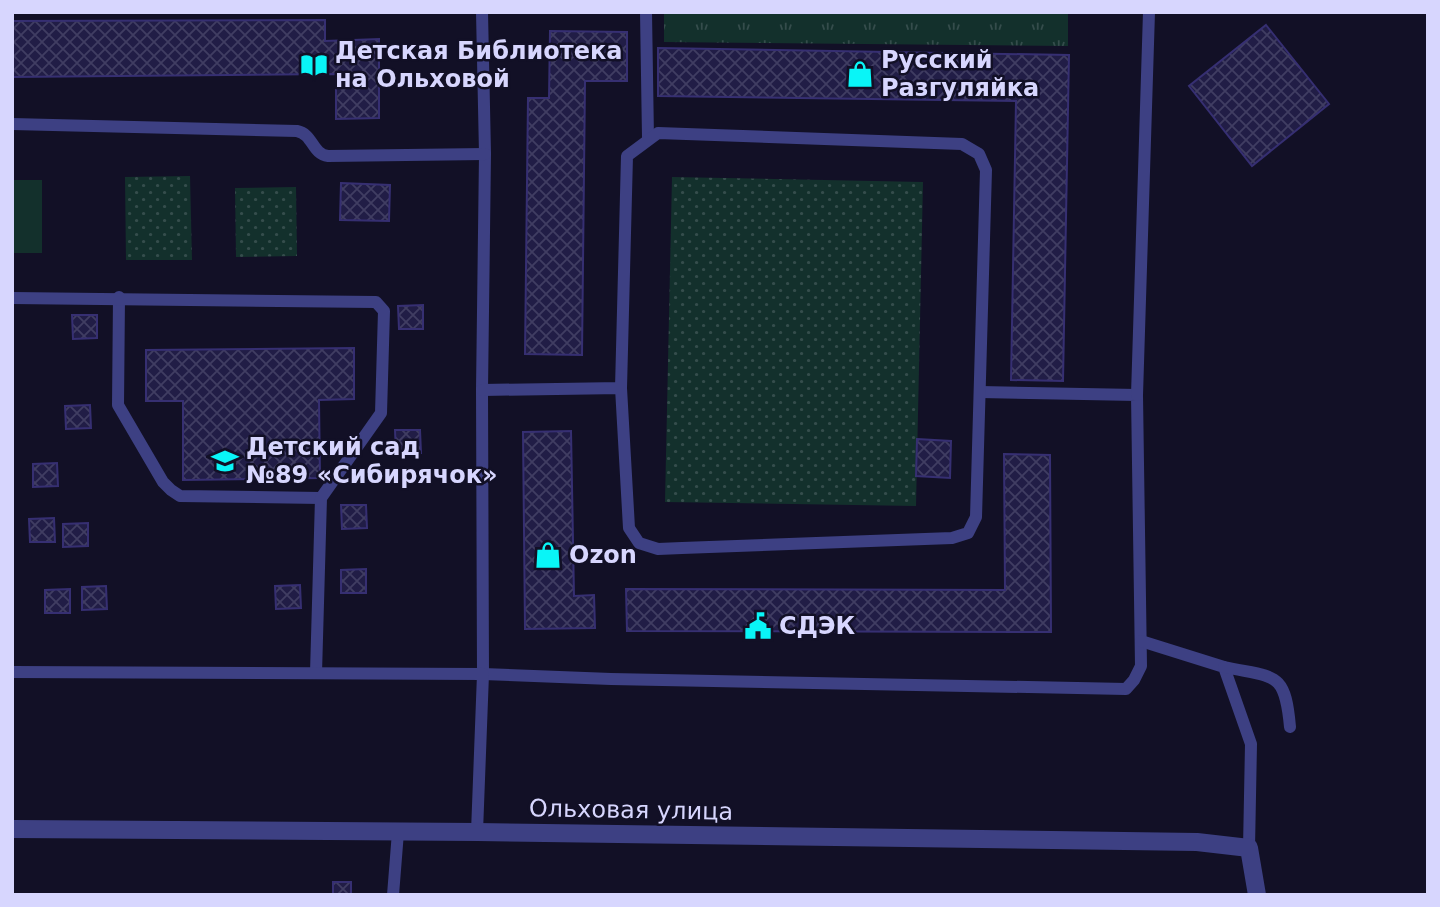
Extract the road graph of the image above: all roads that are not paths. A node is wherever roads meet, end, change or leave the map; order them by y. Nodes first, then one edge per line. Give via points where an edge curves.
1 (482, 12) edge
2 (646, 12) edge
3 (1149, 12) edge
4 (12, 124) edge
5 (648, 138) junction
6 (485, 153) junction
7 (119, 297) junction
8 (12, 298) edge
9 (621, 388) junction
10 (482, 390) junction
11 (980, 392) junction
12 (1137, 395) junction
13 (321, 498) junction
14 (1141, 641) junction
15 (1224, 667) junction
16 (12, 672) edge
17 (316, 673) junction
18 (484, 674) junction
19 (1290, 727) dead end
20 (12, 829) edge
21 (398, 832) junction
22 (477, 832) junction
23 (1249, 848) junction
24 (393, 895) edge
25 (1257, 895) edge

1 - 6 lane
2 - 5 lane
3 - 12 lane
4 - 6 lane via 297,131 328,156
5 - 9 lane via 627,156
5 - 11 lane via 658,133 962,144 979,154 986,170
6 - 10 lane
7 - 8 lane
7 - 13 lane via 118,405 171,490 180,496
7 - 13 lane via 376,302 381,306 380,413
9 - 10 lane
9 - 11 lane via 629,528 639,543 658,549 952,538 968,533 976,517
10 - 18 lane
11 - 12 lane
12 - 14 lane
13 - 17 lane
14 - 15 lane
14 - 18 lane via 1141,666 1126,689
15 - 19 lane via 1272,677 1281,685
15 - 23 lane via 1251,744
16 - 17 lane
17 - 18 lane
18 - 22 lane
20 - 21 street, Ольховая улица
21 - 22 street, Ольховая улица
21 - 24 lane
22 - 23 street, Ольховая улица via 1183,842
23 - 25 street

